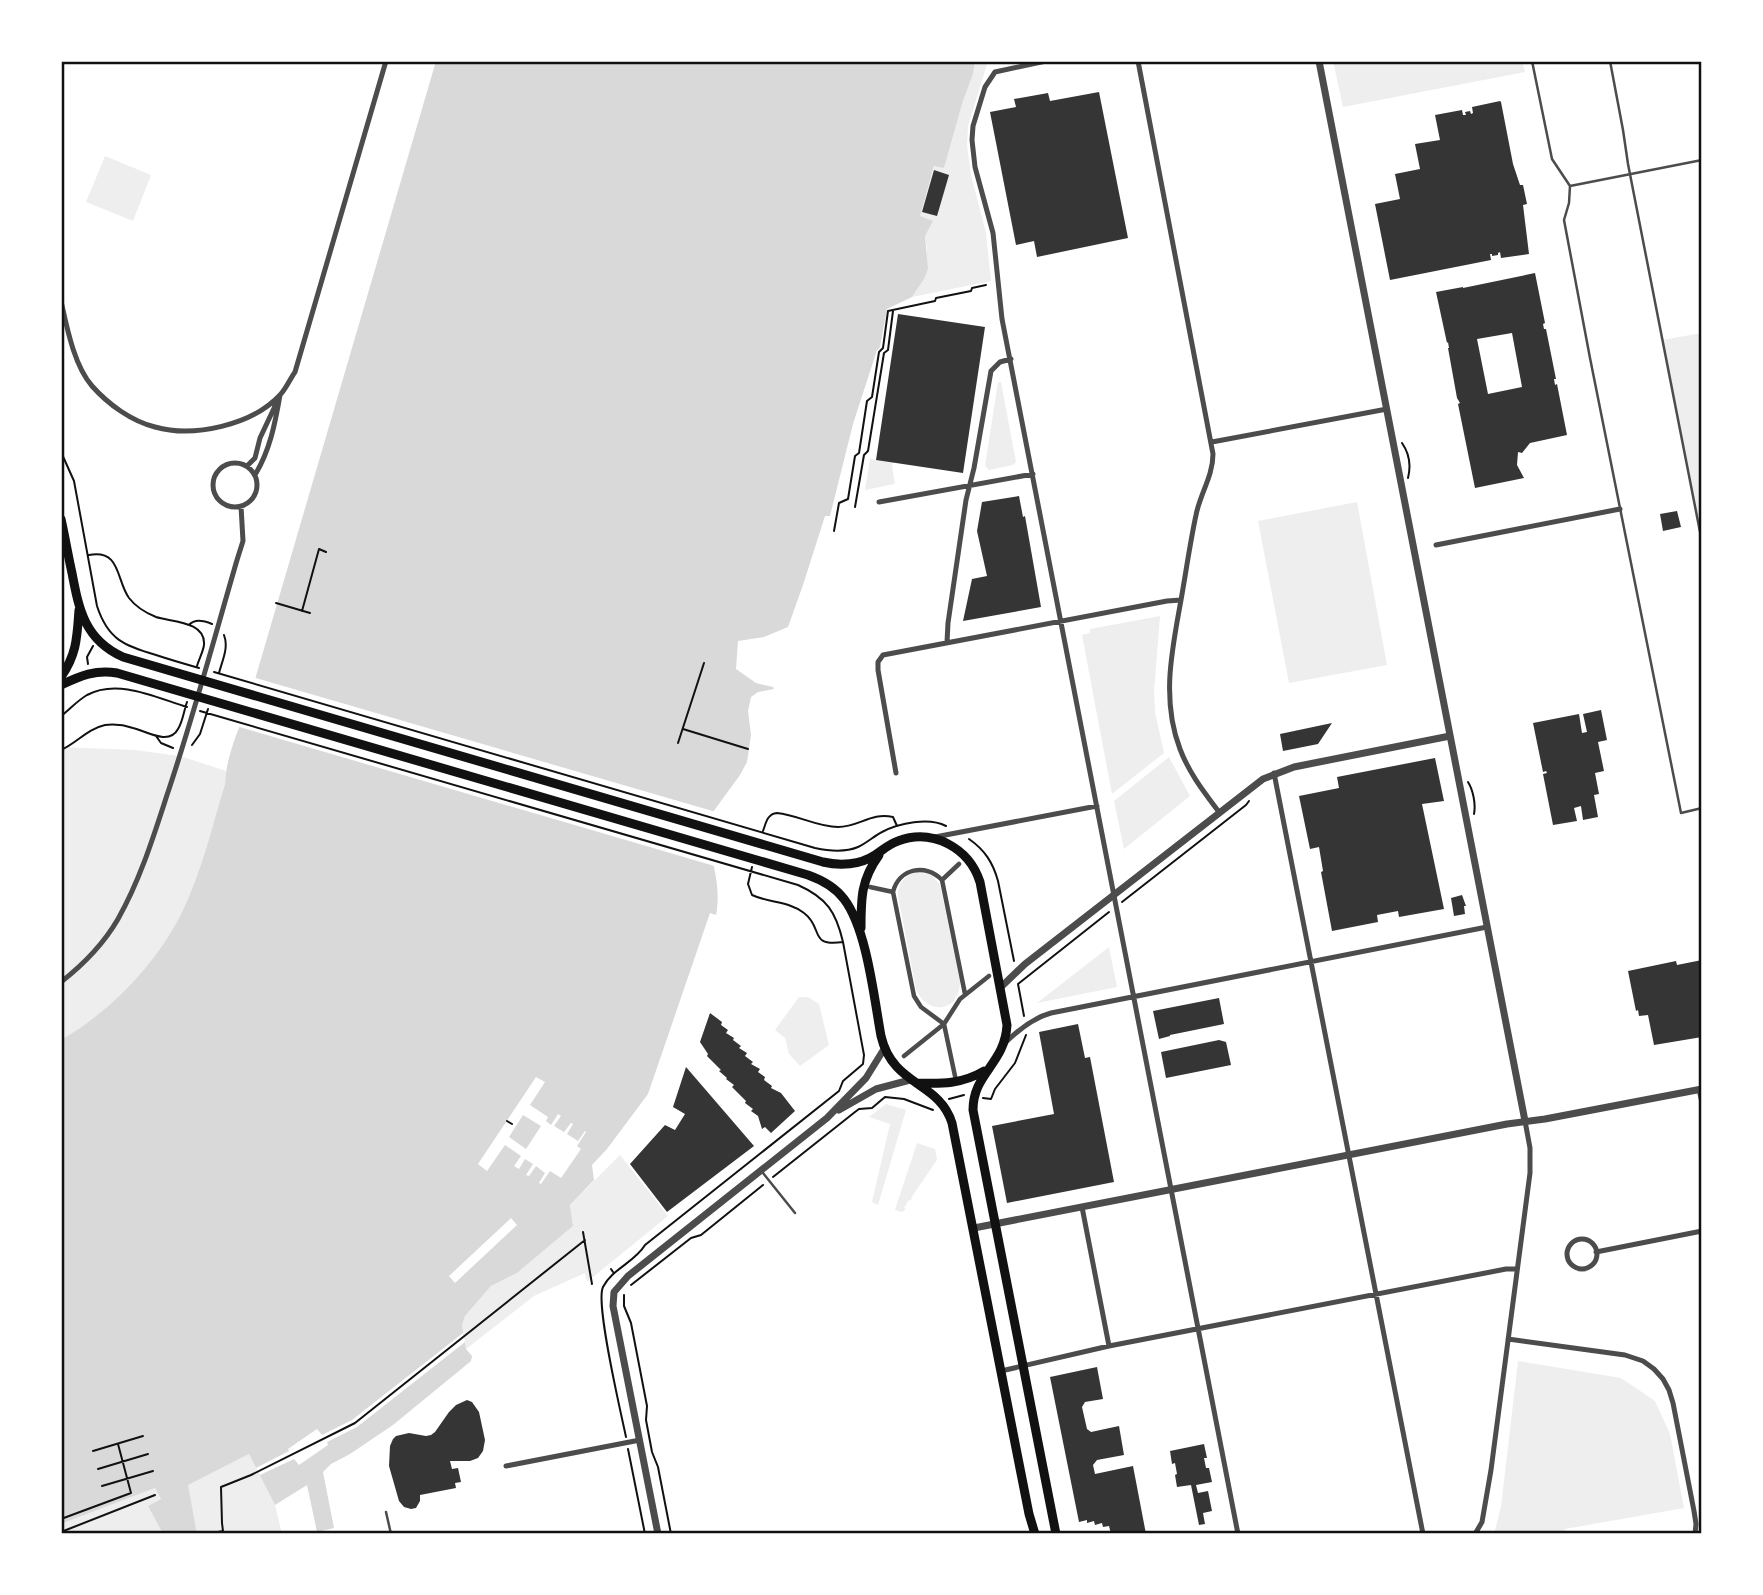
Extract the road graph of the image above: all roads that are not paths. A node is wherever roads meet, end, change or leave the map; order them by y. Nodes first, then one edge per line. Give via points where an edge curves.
1 (387, 61) edge
2 (1046, 61) edge
3 (1138, 61) edge
4 (1319, 61) edge
5 (1532, 61) edge
6 (1610, 61) edge
7 (1702, 160) edge
8 (1630, 174) junction
9 (1570, 186) junction
10 (61, 301) edge
11 (1010, 359) junction
12 (281, 395) junction
13 (1387, 409) junction
14 (1212, 442) junction
15 (247, 466) junction
16 (1033, 474) junction
17 (255, 475) junction
18 (970, 486) junction
19 (879, 502) dead end
20 (241, 506) junction
21 (1620, 509) junction
22 (61, 519) edge
23 (1702, 542) edge
24 (1436, 545) dead end
25 (1181, 600) junction
26 (79, 608) junction
27 (1062, 621) junction
28 (947, 642) junction
29 (61, 677) edge
30 (61, 685) edge
31 (1450, 736) junction
32 (896, 773) dead end
33 (1274, 773) junction
34 (1097, 806) junction
35 (1702, 808) edge
36 (1219, 812) junction
37 (933, 838) junction
38 (882, 850) junction
39 (959, 864) dead end
40 (942, 880) junction
41 (870, 887) dead end
42 (893, 892) junction
43 (1114, 895) junction
44 (1487, 927) junction
45 (861, 934) junction
46 (1312, 961) junction
47 (989, 976) dead end
48 (61, 982) edge
49 (1001, 987) junction
50 (965, 993) junction
51 (1134, 997) junction
52 (944, 1024) junction
53 (1004, 1044) junction
54 (884, 1049) junction
55 (904, 1056) dead end
56 (991, 1067) junction
57 (955, 1076) dead end
58 (912, 1081) junction
59 (1700, 1089) edge
60 (1702, 1103) edge
61 (827, 1118) junction
62 (1525, 1121) junction
63 (1349, 1155) junction
64 (761, 1170) junction
65 (1171, 1190) junction
66 (1082, 1207) junction
67 (795, 1213) dead end
68 (996, 1224) junction
69 (974, 1228) junction
70 (1702, 1231) edge
71 (1596, 1252) junction
72 (1517, 1269) junction
73 (1376, 1294) junction
74 (1198, 1328) junction
75 (1508, 1339) junction
76 (1110, 1346) junction
77 (1023, 1367) junction
78 (1002, 1371) junction
79 (640, 1440) junction
80 (506, 1466) dead end
81 (386, 1512) dead end
82 (391, 1534) edge
83 (658, 1534) edge
84 (1033, 1534) edge
85 (1056, 1534) edge
86 (1238, 1534) edge
87 (1423, 1534) edge
88 (1475, 1534) edge
89 (1695, 1534) edge

1 - 12 street via 295,372
2 - 11 street via 992,75 974,121 972,144 993,233
3 - 14 street
4 - 13 street
5 - 9 lane via 1552,159
6 - 8 lane
7 - 8 lane
8 - 9 lane
8 - 23 lane
9 - 21 lane via 1564,220
10 - 12 street via 69,339 91,385 123,413 153,427 184,431 229,424 258,412
11 - 16 street
11 - 18 street via 992,371
12 - 15 street
12 - 17 street via 271,440
13 - 14 street
13 - 31 street
14 - 25 street via 1212,469 1198,507
15 - 17 street
15 - 20 street via 228,465 215,478 218,497 228,505
16 - 18 street
16 - 27 street
17 - 20 street via 257,490
18 - 19 street
18 - 28 street
20 - 48 street via 243,541 180,756 138,879 96,950
21 - 24 street
21 - 35 lane via 1681,813
22 - 26 main road
25 - 27 street
25 - 36 street via 1169,669 1173,720 1188,768
26 - 29 main road via 75,652
26 - 38 main road via 94,636 108,649 176,673 823,862 862,861
27 - 28 street
27 - 34 street
28 - 32 street via 879,659
30 - 45 main road via 89,673 117,673 816,877 847,902
31 - 33 street
31 - 44 street
33 - 36 street
33 - 46 street
34 - 37 street
34 - 43 street
36 - 43 street
37 - 38 main road via 904,839
37 - 49 main road via 960,851 978,875
38 - 45 main road via 863,886
39 - 40 street
40 - 42 street via 929,871 912,870 899,879
40 - 50 street
41 - 42 street
42 - 52 street via 914,996
43 - 49 street
43 - 51 street
44 - 46 street
44 - 62 street
45 - 54 main road
46 - 51 street
46 - 63 street
47 - 50 street
49 - 53 main road via 1007,1025
50 - 52 street
51 - 53 street via 1046,1015
51 - 65 street
52 - 55 street
52 - 57 street
53 - 56 main road
54 - 58 main road
54 - 61 street via 866,1078
56 - 58 main road via 956,1083
56 - 68 main road via 977,1088 973,1107
58 - 61 street via 876,1089
58 - 69 main road via 943,1104 951,1118
59 - 60 street
59 - 62 street
61 - 64 street
62 - 63 street
62 - 72 street via 1531,1164
63 - 65 street
63 - 73 street
64 - 67 lane
64 - 79 street via 614,1292
65 - 66 street
65 - 74 street
66 - 68 street
66 - 76 street
68 - 69 street
68 - 77 main road
69 - 78 main road
70 - 71 street
71 - 71 street via 1592,1243 1582,1239 1569,1246 1567,1255 1574,1267 1583,1269 1595,1261
72 - 73 street
72 - 75 street
73 - 74 street
73 - 87 street
74 - 76 street
74 - 86 street
75 - 88 street via 1482,1522
75 - 89 street via 1625,1355 1654,1369 1673,1403
76 - 77 street
77 - 78 street
77 - 85 main road
78 - 84 main road
79 - 80 street
79 - 83 street
81 - 82 lane

